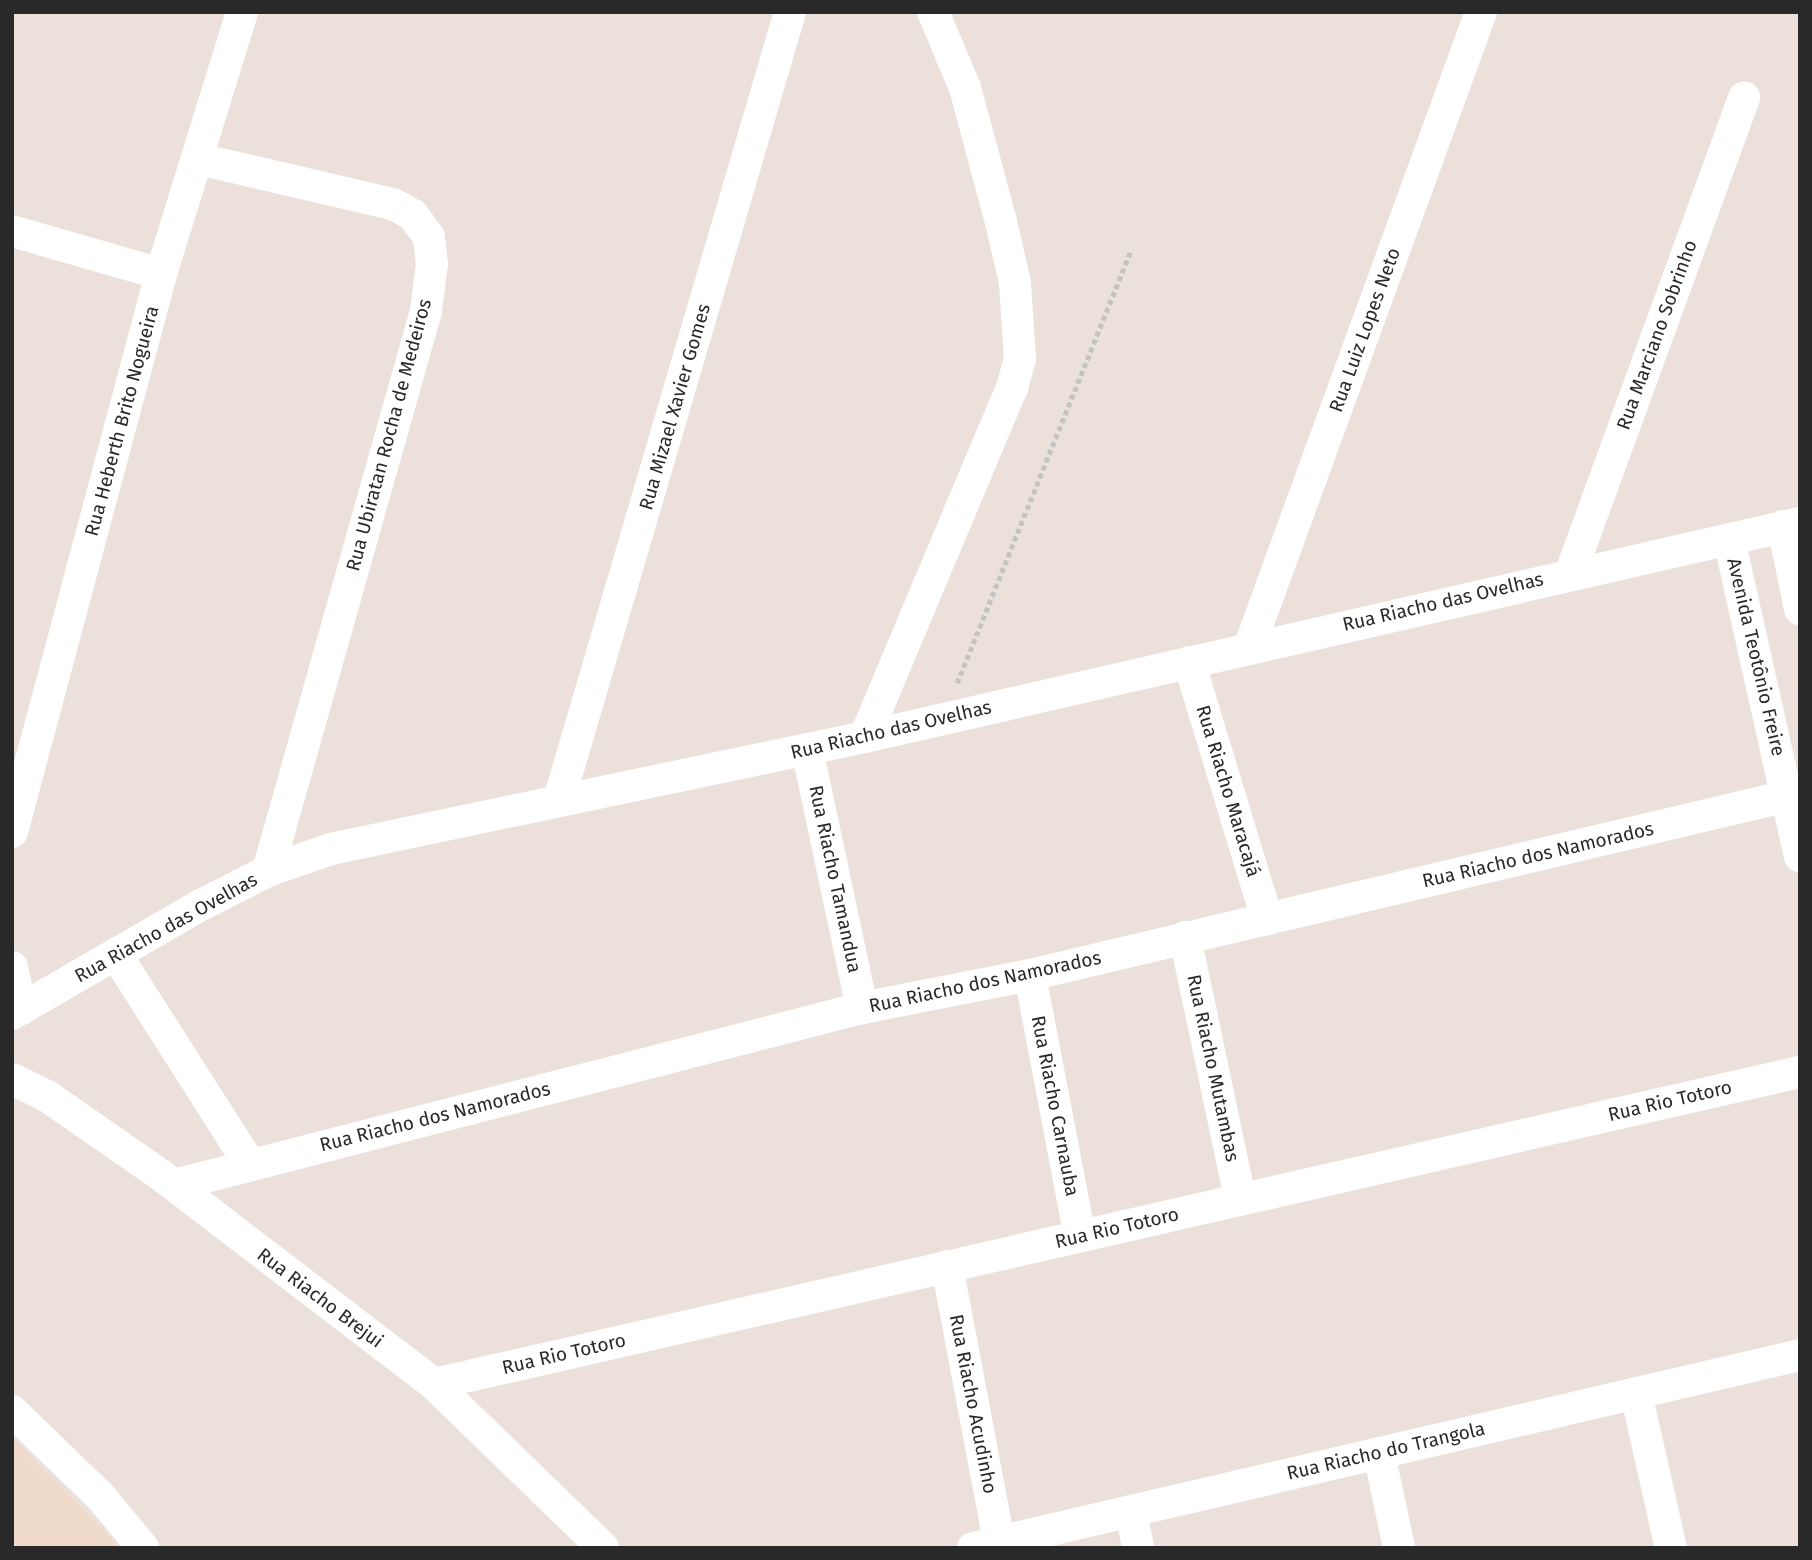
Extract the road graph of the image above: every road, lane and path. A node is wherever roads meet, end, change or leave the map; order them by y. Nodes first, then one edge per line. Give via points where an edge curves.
1 (242, 12) edge
2 (790, 12) edge
3 (933, 12) edge
4 (1481, 12) edge
5 (1744, 98) dead end
6 (199, 159) junction
7 (12, 231) edge
8 (1131, 251) dead end
9 (161, 274) junction
10 (1791, 525) edge
11 (1729, 539) junction
12 (1571, 572) junction
13 (1800, 609) edge
14 (1249, 648) junction
15 (1189, 662) junction
16 (943, 719) junction
17 (865, 737) junction
18 (807, 749) junction
19 (1794, 794) edge
20 (559, 800) junction
21 (12, 832) edge
22 (1800, 856) edge
23 (268, 871) junction
24 (1267, 919) junction
25 (1185, 937) junction
26 (117, 956) junction
27 (12, 967) edge
28 (1030, 975) junction
29 (862, 1008) junction
30 (17, 1011) edge
31 (1800, 1072) edge
32 (12, 1079) edge
33 (250, 1165) junction
34 (174, 1185) junction
35 (1240, 1199) junction
36 (1080, 1236) junction
37 (947, 1266) junction
38 (1800, 1354) edge
39 (434, 1384) junction
40 (1636, 1393) junction
41 (12, 1411) edge
42 (1379, 1453) junction
43 (1130, 1511) junction
44 (986, 1545) edge
45 (143, 1548) edge
46 (603, 1548) edge
47 (1138, 1548) edge
48 (1399, 1548) edge
49 (1671, 1548) edge

1 - 6 street, Rua Heberth Brito Nogueira
2 - 20 street, Rua Mizael Xavier Gomes
3 - 17 street via 965,88 1001,222 1015,283 1020,359 1012,388
4 - 14 street, Rua Luiz Lopes Neto
5 - 12 street, Rua Marciano Sobrinho
6 - 9 street, Rua Heberth Brito Nogueira
6 - 23 street, Rua Ubiratan Rocha de Medeiros via 393,204 413,215 429,237 432,264 426,311
7 - 9 street
8 - 16 path
9 - 21 street, Rua Heberth Brito Nogueira
10 - 11 street, Rua Riacho das Ovelhas
10 - 13 street
11 - 12 street, Rua Riacho das Ovelhas
11 - 19 street, Avenida Teotônio Freire
12 - 14 street, Rua Riacho das Ovelhas
14 - 15 street, Rua Riacho das Ovelhas
15 - 16 street, Rua Riacho das Ovelhas
15 - 24 street, Rua Riacho Maracajá
16 - 17 street, Rua Riacho das Ovelhas
17 - 18 street, Rua Riacho das Ovelhas
18 - 20 street, Rua Riacho das Ovelhas
18 - 29 street, Rua Riacho Tamandua
19 - 22 street, Avenida Teotônio Freire
19 - 24 street, Rua Riacho dos Namorados
20 - 23 street, Rua Riacho das Ovelhas via 331,849
23 - 26 street, Rua Riacho das Ovelhas
24 - 25 street, Rua Riacho dos Namorados
25 - 28 street, Rua Riacho dos Namorados
25 - 35 street, Rua Riacho Mutambas
26 - 30 street, Rua Riacho das Ovelhas
26 - 33 street
27 - 30 street
28 - 29 street, Rua Riacho dos Namorados
28 - 36 street, Rua Riacho Carnauba
29 - 33 street, Rua Riacho dos Namorados
31 - 35 street, Rua Rio Totoro
32 - 34 street, Rua Riacho Brejui via 47,1096
33 - 34 street, Rua Riacho dos Namorados
34 - 39 street, Rua Riacho Brejui
35 - 36 street, Rua Rio Totoro
36 - 37 street, Rua Rio Totoro
37 - 39 street, Rua Rio Totoro
37 - 44 street, Rua Riacho Acudinho
38 - 40 street, Rua Riacho do Trangola
39 - 46 street, Rua Riacho Brejui
40 - 42 street, Rua Riacho do Trangola
40 - 49 street
41 - 45 street via 101,1497
42 - 43 street, Rua Riacho do Trangola
42 - 48 street
43 - 44 street, Rua Riacho do Trangola
43 - 47 street

